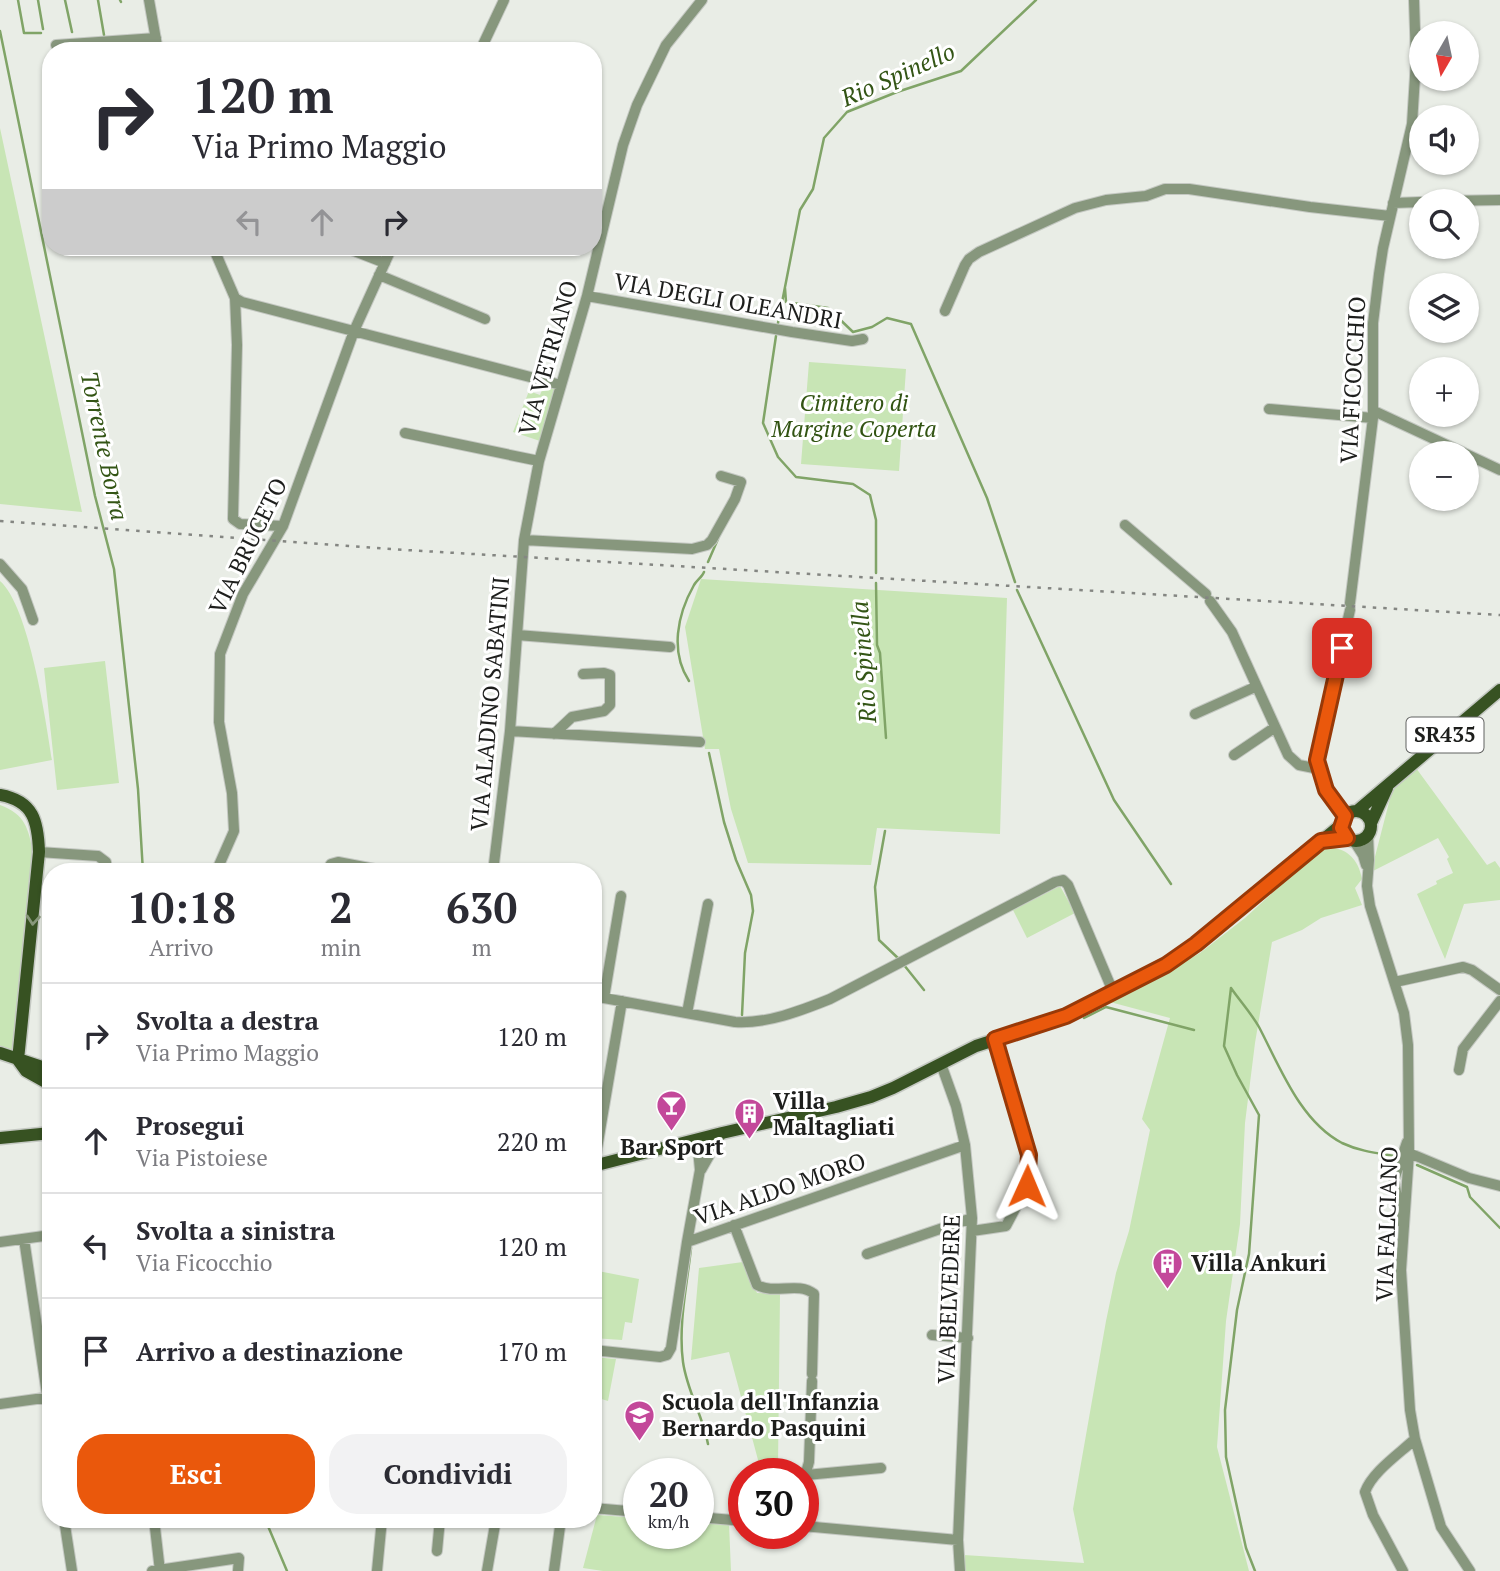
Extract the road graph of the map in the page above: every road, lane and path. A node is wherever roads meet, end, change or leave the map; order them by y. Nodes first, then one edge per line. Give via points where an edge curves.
1 (149, 0) edge
2 (504, 0) edge
3 (702, 0) edge
4 (1414, 0) edge
5 (156, 38) junction
6 (99, 42) edge
7 (157, 42) edge
8 (484, 42) edge
9 (1479, 200) edge
10 (1500, 200) edge
11 (1409, 202) edge
12 (1393, 203) junction
13 (1390, 216) junction
14 (602, 233) edge
15 (217, 256) edge
16 (367, 256) edge
17 (388, 256) edge
18 (597, 256) edge
19 (385, 263) junction
20 (380, 275) junction
21 (587, 296) junction
22 (235, 298) junction
23 (945, 311) dead end
24 (485, 319) dead end
25 (354, 331) junction
26 (863, 340) dead end
27 (561, 385) junction
28 (1269, 409) dead end
29 (1374, 414) junction
30 (405, 432) dead end
31 (1435, 441) edge
32 (1479, 460) edge
33 (539, 461) junction
34 (1500, 470) edge
35 (721, 476) dead end
36 (1125, 525) dead end
37 (283, 526) junction
38 (524, 540) junction
39 (0, 564) edge
40 (33, 620) dead end
41 (517, 635) junction
42 (670, 648) dead end
43 (583, 674) dead end
44 (1255, 687) junction
45 (1500, 690) edge
46 (1195, 714) dead end
47 (1275, 728) junction
48 (510, 731) junction
49 (554, 734) junction
50 (700, 742) dead end
51 (1234, 755) dead end
52 (1319, 769) junction
53 (1391, 780) junction
54 (0, 795) edge
55 (1348, 817) junction
56 (1369, 829) junction
57 (1350, 839) junction
58 (1321, 841) junction
59 (40, 852) junction
60 (106, 863) edge
61 (220, 863) edge
62 (494, 863) edge
63 (1367, 871) junction
64 (621, 896) dead end
65 (708, 904) dead end
66 (602, 979) edge
67 (1395, 982) junction
68 (1500, 990) edge
69 (1114, 993) junction
70 (602, 998) edge
71 (622, 1001) junction
72 (1500, 1001) edge
73 (687, 1013) junction
74 (995, 1039) junction
75 (0, 1053) edge
76 (18, 1060) junction
77 (941, 1064) junction
78 (42, 1067) edge
79 (1459, 1070) dead end
80 (42, 1080) edge
81 (602, 1119) edge
82 (722, 1133) junction
83 (42, 1134) edge
84 (1409, 1137) junction
85 (0, 1138) edge
86 (697, 1139) junction
87 (965, 1145) junction
88 (1409, 1153) junction
89 (602, 1164) edge
90 (700, 1170) junction
91 (1500, 1186) edge
92 (972, 1218) junction
93 (734, 1225) junction
94 (1403, 1230) junction
95 (972, 1231) junction
96 (42, 1236) edge
97 (24, 1239) junction
98 (0, 1242) edge
99 (687, 1242) junction
100 (867, 1254) dead end
101 (932, 1335) dead end
102 (968, 1338) junction
103 (602, 1351) edge
104 (42, 1353) edge
105 (42, 1398) edge
106 (0, 1404) edge
107 (1415, 1439) junction
108 (806, 1458) edge
109 (881, 1468) dead end
110 (819, 1477) edge
111 (602, 1509) edge
112 (623, 1511) edge
113 (819, 1527) edge
114 (65, 1528) edge
115 (155, 1528) edge
116 (381, 1528) edge
117 (439, 1528) edge
118 (494, 1528) edge
119 (560, 1528) edge
120 (958, 1540) junction
121 (437, 1551) dead end
122 (72, 1571) edge
123 (157, 1571) edge
124 (238, 1571) edge
125 (377, 1571) edge
126 (487, 1571) edge
127 (554, 1571) edge
128 (960, 1571) edge
129 (1403, 1571) edge
130 (1470, 1571) edge

1 - 5 street
2 - 8 street
3 - 14 street, VIA VETRIANO via 666,45 637,105
4 - 12 street, VIA FICOCCHIO via 1412,124
5 - 6 street
5 - 7 street
9 - 10 street
11 - 12 street
12 - 13 street, VIA FICOCCHIO
13 - 23 street via 1189,189 1106,200 1074,208 969,259
13 - 29 street, VIA FICOCCHIO via 1373,323
15 - 22 street
16 - 19 street
17 - 19 street, VIA BRUCETO
18 - 21 street, VIA VETRIANO
19 - 20 street, VIA BRUCETO
20 - 24 street
20 - 25 street, VIA BRUCETO
21 - 26 street, VIA DEGLI OLEANDRI
21 - 27 street, VIA VETRIANO
22 - 25 street
22 - 37 street via 233,519 240,524
25 - 27 street
25 - 37 street, VIA BRUCETO
27 - 33 street, VIA VETRIANO
28 - 29 street
29 - 31 street
29 - 52 street, VIA FICOCCHIO via 1350,607 1318,751
30 - 33 street
32 - 34 street
33 - 38 street, VIA VETRIANO
35 - 38 street via 741,482 707,545 692,549
36 - 44 street via 1208,598 1230,627
37 - 61 street, VIA BRUCETO via 243,594 220,654 219,722 234,831
38 - 41 street, VIA ALADINO SABATINI
39 - 40 street via 22,589
41 - 42 street
41 - 48 street, VIA ALADINO SABATINI
43 - 49 street via 610,675 610,705 572,717
44 - 46 street
44 - 47 street
45 - 53 main road, SR435
47 - 51 street
47 - 52 street via 1291,760
48 - 49 street
48 - 62 street, VIA ALADINO SABATINI
49 - 50 street
52 - 55 street, VIA FICOCCHIO via 1326,790
53 - 55 main road, SR435
53 - 56 main road, SR435
54 - 59 main road via 17,800 34,816
55 - 56 main road via 1364,813
55 - 57 main road via 1342,832
55 - 58 main road, SR435
56 - 57 main road via 1362,839
56 - 63 street, VIA FALCIANO
57 - 58 main road
57 - 63 street, VIA FALCIANO via 1363,855
58 - 69 main road, SR435 via 1186,952
59 - 60 street via 103,858
59 -> 76 main road
63 - 67 street, VIA FALCIANO via 1370,906
64 - 66 street
65 - 73 street
67 - 68 street via 1463,967
67 - 84 street, VIA FALCIANO via 1407,1037
69 - 73 street via 1063,880 830,999 783,1016 742,1023
69 - 74 main road, SR435 via 1066,1016
70 - 71 street
71 - 73 street
71 - 81 street
72 - 79 street via 1463,1049
74 - 77 main road, SR435
74 - 95 street via 1029,1155 1027,1186 1006,1226
75 - 76 main road
76 - 78 main road
76 - 80 main road
77 - 82 main road, SR435 via 871,1097
77 - 87 street, VIA BELVEDERE
82 - 86 main road, SR435
82 - 90 street
83 - 85 main road
84 - 88 street, VIA FALCIANO
84 - 94 street via 1394,1180
86 - 89 main road, SR435
86 - 90 street
87 - 92 street, VIA BELVEDERE
87 - 93 street, VIA ALDO MORO
88 - 91 street
88 - 94 street, VIA FALCIANO
90 - 99 street
92 - 95 street, VIA BELVEDERE
92 - 100 street
93 - 99 street, VIA ALDO MORO
93 - 108 street via 757,1285 805,1289 814,1294
94 - 107 street, VIA FALCIANO via 1402,1300
95 - 102 street, VIA BELVEDERE
96 - 97 street
97 - 98 street
97 - 104 street
99 - 103 street via 667,1355
101 - 102 street
102 - 120 street, VIA BELVEDERE
105 - 106 street
107 - 129 street via 1364,1492
107 - 130 street, VIA FALCIANO via 1441,1527
109 - 110 street
111 - 112 street
113 - 120 street
114 - 122 street
115 - 123 street
116 - 125 street
117 - 121 street
118 - 126 street
119 - 127 street
120 - 128 street, VIA BELVEDERE
123 - 124 street via 239,1558

